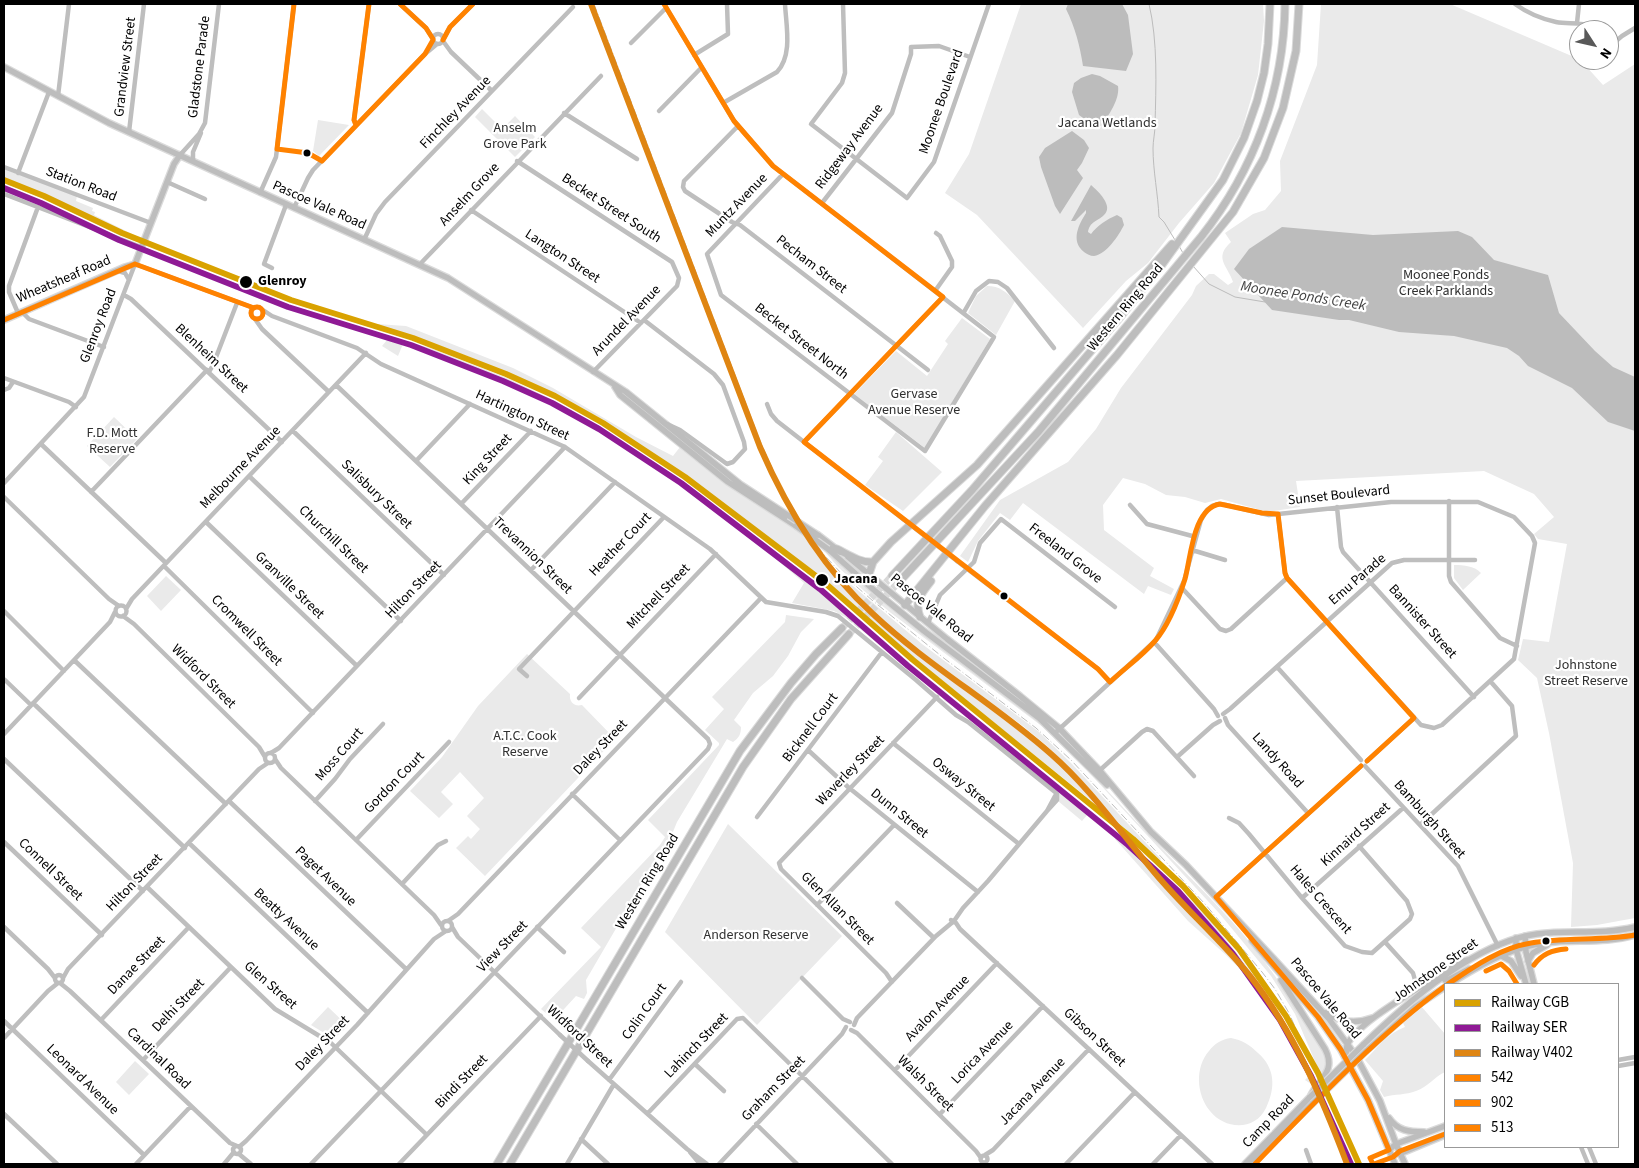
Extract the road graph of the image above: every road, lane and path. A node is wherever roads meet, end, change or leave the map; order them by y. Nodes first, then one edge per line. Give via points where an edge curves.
1 (69, 4) edge
2 (144, 4) edge
3 (219, 4) edge
4 (294, 4) edge
5 (369, 4) edge
6 (400, 4) edge
7 (473, 4) edge
8 (727, 4) edge
9 (785, 4) edge
10 (842, 4) edge
11 (989, 4) edge
12 (1270, 4) edge
13 (1285, 4) edge
14 (1299, 4) edge
15 (1515, 4) edge
16 (1579, 4) edge
17 (665, 6) edge
18 (573, 7) dead end
19 (1577, 20) edge
20 (1569, 23) edge
21 (450, 27) junction
22 (426, 28) junction
23 (1635, 28) edge
24 (438, 34) junction
25 (1619, 39) edge
26 (443, 40) junction
27 (435, 42) junction
28 (631, 43) dead end
29 (451, 52) junction
30 (694, 55) junction
31 (970, 57) junction
32 (4, 67) edge
33 (702, 67) junction
34 (601, 76) dead end
35 (50, 92) junction
36 (492, 92) junction
37 (58, 96) junction
38 (724, 103) junction
39 (356, 109) junction
40 (659, 111) dead end
41 (564, 113) junction
42 (363, 118) junction
43 (356, 125) junction
44 (738, 126) junction
45 (202, 129) junction
46 (129, 132) junction
47 (180, 155) junction
48 (856, 158) junction
49 (637, 160) dead end
50 (193, 161) junction
51 (517, 161) junction
52 (4, 167) edge
53 (18, 173) junction
54 (784, 174) junction
55 (167, 182) junction
56 (260, 193) junction
57 (4, 194) edge
58 (205, 199) dead end
59 (822, 203) junction
60 (286, 205) junction
61 (38, 207) junction
62 (294, 208) junction
63 (471, 210) junction
64 (151, 223) junction
65 (736, 223) junction
66 (936, 233) dead end
67 (364, 240) junction
68 (142, 246) junction
69 (707, 254) joint
70 (1159, 263) junction
71 (135, 264) junction
72 (420, 266) junction
73 (272, 268) dead end
74 (117, 270) junction
75 (129, 280) junction
76 (677, 286) joint
77 (934, 290) junction
78 (124, 295) junction
79 (943, 297) junction
80 (237, 303) junction
81 (245, 306) junction
82 (254, 308) junction
83 (262, 310) junction
84 (20, 312) junction
85 (964, 312) junction
86 (250, 313) junction
87 (272, 316) junction
88 (262, 318) junction
89 (4, 320) edge
90 (255, 320) junction
91 (642, 321) junction
92 (263, 330) junction
93 (897, 345) junction
94 (104, 347) junction
95 (1054, 348) dead end
96 (366, 353) junction
97 (928, 370) dead end
98 (208, 371) junction
99 (594, 372) junction
100 (4, 378) edge
101 (13, 382) junction
102 (336, 385) junction
103 (614, 386) junction
104 (4, 390) edge
105 (329, 392) junction
106 (850, 394) junction
107 (470, 404) junction
108 (766, 404) dead end
109 (76, 407) junction
110 (664, 423) junction
111 (293, 431) junction
112 (531, 431) junction
113 (282, 442) junction
114 (804, 442) junction
115 (40, 444) junction
116 (565, 447) junction
117 (416, 461) junction
118 (4, 476) edge
119 (10, 476) junction
120 (249, 476) junction
121 (615, 482) junction
122 (4, 483) edge
123 (91, 492) junction
124 (4, 497) edge
125 (1449, 501) junction
126 (461, 504) junction
127 (1130, 505) dead end
128 (1337, 508) junction
129 (1278, 514) junction
130 (664, 517) junction
131 (206, 522) junction
132 (488, 530) junction
133 (1196, 536) junction
134 (954, 546) junction
135 (837, 549) junction
136 (1192, 550) junction
137 (716, 554) junction
138 (1225, 560) dead end
139 (1449, 560) junction
140 (1475, 560) dead end
141 (873, 562) junction
142 (165, 565) junction
143 (968, 569) junction
144 (531, 570) junction
145 (869, 574) junction
146 (444, 575) junction
147 (892, 576) tunnel mouth
148 (1287, 578) junction
149 (899, 582) tunnel mouth
150 (1370, 582) junction
151 (1181, 587) junction
152 (761, 598) junction
153 (889, 603) junction
154 (905, 605) junction
155 (1115, 607) dead end
156 (895, 608) junction
157 (4, 611) edge
158 (121, 611) junction
159 (574, 612) junction
160 (920, 617) junction
161 (400, 621) junction
162 (1327, 622) junction
163 (928, 623) junction
164 (842, 628) tunnel mouth
165 (849, 634) tunnel mouth
166 (1154, 642) junction
167 (1517, 646) junction
168 (882, 652) junction
169 (619, 655) junction
170 (74, 660) junction
171 (357, 666) junction
172 (1277, 667) junction
173 (64, 671) junction
174 (527, 676) dead end
175 (5, 680) edge
176 (1110, 682) junction
177 (1491, 682) junction
178 (937, 697) junction
179 (1474, 697) junction
180 (578, 698) dead end
181 (664, 698) junction
182 (32, 704) junction
183 (312, 713) junction
184 (1221, 717) junction
185 (1414, 718) junction
186 (383, 724) dead end
187 (1057, 730) junction
188 (4, 734) edge
189 (449, 742) dead end
190 (893, 743) junction
191 (710, 744) joint
192 (808, 750) junction
193 (1177, 757) junction
194 (270, 758) junction
195 (4, 759) edge
196 (1364, 763) junction
197 (1098, 772) junction
198 (1194, 776) dead end
199 (850, 789) junction
200 (572, 794) junction
201 (315, 801) junction
202 (227, 803) junction
203 (1403, 808) junction
204 (1308, 813) junction
205 (757, 817) dead end
206 (1228, 818) dead end
207 (894, 825) junction
208 (1420, 825) junction
209 (356, 840) junction
210 (620, 840) junction
211 (446, 841) dead end
212 (4, 842) edge
213 (189, 843) junction
214 (1019, 844) junction
215 (1359, 846) junction
216 (185, 848) junction
217 (1264, 853) junction
218 (782, 860) joint
219 (402, 884) junction
220 (147, 887) junction
221 (143, 891) junction
222 (978, 892) junction
223 (1216, 897) junction
224 (1302, 898) junction
225 (897, 903) dead end
226 (817, 905) junction
227 (434, 915) junction
228 (1232, 916) junction
229 (952, 921) junction
230 (449, 923) junction
231 (441, 926) junction
232 (4, 927) edge
233 (189, 927) junction
234 (537, 927) junction
235 (1635, 927) edge
236 (447, 931) junction
237 (102, 935) junction
238 (1635, 935) edge
239 (1525, 936) junction
240 (458, 937) junction
241 (935, 937) junction
242 (1516, 938) junction
243 (434, 940) junction
244 (1385, 942) junction
245 (1556, 942) junction
246 (1498, 946) junction
247 (1525, 947) junction
248 (1516, 950) junction
249 (564, 952) dead end
250 (1499, 955) junction
251 (1475, 956) junction
252 (1528, 961) junction
253 (997, 963) junction
254 (1270, 963) junction
255 (231, 967) junction
256 (1476, 968) junction
257 (406, 969) junction
258 (494, 972) junction
259 (802, 978) dead end
260 (1444, 978) junction
261 (59, 979) junction
262 (1415, 980) dead end
263 (893, 981) junction
264 (681, 982) dead end
265 (1451, 983) edge
266 (1524, 983) edge
267 (1525, 983) edge
268 (1534, 983) edge
269 (1444, 988) edge
270 (1043, 1006) junction
271 (1322, 1011) junction
272 (368, 1013) junction
273 (540, 1016) junction
274 (1376, 1016) junction
275 (101, 1020) junction
276 (4, 1021) edge
277 (850, 1026) junction
278 (12, 1029) junction
279 (4, 1038) edge
280 (1348, 1044) junction
281 (336, 1047) junction
282 (1365, 1048) junction
283 (1089, 1049) junction
284 (1635, 1057) edge
285 (143, 1060) junction
286 (1348, 1063) junction
287 (1619, 1063) edge
288 (1619, 1063) edge
289 (1635, 1063) edge
290 (695, 1064) junction
291 (895, 1070) junction
292 (802, 1076) junction
293 (609, 1080) junction
294 (614, 1084) junction
295 (381, 1090) junction
296 (724, 1091) dead end
297 (1135, 1092) junction
298 (1312, 1100) junction
299 (191, 1106) junction
300 (1384, 1112) junction
301 (4, 1114) edge
302 (648, 1114) junction
303 (940, 1114) junction
304 (756, 1124) junction
305 (1444, 1126) edge
306 (1432, 1131) junction
307 (427, 1135) junction
308 (1181, 1135) junction
309 (1444, 1135) edge
310 (581, 1139) junction
311 (1396, 1144) junction
312 (1581, 1148) edge
313 (1589, 1148) edge
314 (687, 1149) junction
315 (237, 1150) junction
316 (1306, 1150) dead end
317 (1390, 1153) junction
318 (1400, 1154) junction
319 (144, 1155) junction
320 (984, 1161) edge
321 (721, 1162) edge
322 (57, 1164) edge
323 (136, 1164) edge
324 (224, 1164) edge
325 (251, 1164) edge
326 (310, 1164) edge
327 (399, 1164) edge
328 (497, 1164) edge
329 (510, 1164) edge
330 (567, 1164) edge
331 (608, 1164) edge
332 (700, 1164) edge
333 (707, 1164) edge
334 (713, 1164) edge
335 (797, 1164) edge
336 (892, 1164) edge
337 (1066, 1164) edge
338 (1153, 1164) edge
339 (1212, 1164) edge
340 (1245, 1164) edge
341 (1251, 1164) edge
342 (1311, 1164) edge
343 (1395, 1164) edge
344 (1405, 1164) edge
345 (1588, 1164) edge
346 (1596, 1164) edge

1 - 37 street
2 - 46 street, Grandview Street
3 - 45 street, Gladstone Parade
4 - 56 street via 276,157
5 - 39 street
6 - 22 street
7 - 21 street
8 - 30 street via 728,34
9 - 38 street via 787,51 782,67
10 - 48 street via 846,73 811,124
11 - 31 street, Moonee Boulevard
12 - 70 highway, Western Ring Road via 1264,73 1235,160 1195,220
13 - 149 highway, Western Ring Road via 1283,47 1273,98 1255,148 1214,221 1039,431
14 - 134 highway via 1296,51 1283,108 1264,158 1245,193 1160,302
15 - 20 street via 1533,14
16 - 19 street
17 - 28 street
17 - 30 street
18 - 36 street, Finchley Avenue
21 - 24 street
21 - 26 street
22 - 24 street
22 - 27 street
23 - 25 street
24 - 26 street
24 - 27 street
26 - 27 street
26 - 29 street
27 - 29 street
27 - 42 street
29 - 36 street
30 - 33 street
31 - 48 street, Ridgeway Avenue via 939,46 911,47 892,113
31 - 48 street, Moonee Boulevard via 934,162 907,198
32 - 35 main road, Pascoe Vale Road
33 - 38 street
33 - 40 street
34 - 41 street, Anselm Grove
35 - 37 main road, Pascoe Vale Road
35 - 53 street
36 - 67 street, Finchley Avenue via 385,202
37 - 46 main road, Pascoe Vale Road
38 - 44 street
39 - 42 street
39 - 43 street
41 - 49 street
41 - 51 street, Anselm Grove
42 - 43 street
43 - 62 street via 310,174
44 - 54 street
44 - 65 street, Pecham Street via 684,181 683,187
45 - 47 street, Gladstone Parade
45 - 50 street
46 - 47 main road, Pascoe Vale Road
47 - 50 main road, Pascoe Vale Road
47 - 55 main road, Glenroy Road
48 - 59 street, Ridgeway Avenue
50 - 56 main road, Pascoe Vale Road
51 - 63 street, Anselm Grove
51 - 76 street, Becket Street South via 672,262 679,278
52 - 53 street, Station Road
53 - 64 street, Station Road
54 - 59 street
54 - 65 street, Muntz Avenue
55 - 58 street
55 - 64 main road, Glenroy Road
56 - 60 main road, Pascoe Vale Road
57 - 61 street
59 - 77 street
60 - 62 main road, Pascoe Vale Road
60 - 73 street via 264,264
61 - 68 street
61 - 84 street via 9,286
62 - 67 main road, Pascoe Vale Road
63 - 72 street, Anselm Grove
63 - 91 street, Langton Street
64 - 68 main road, Glenroy Road
65 - 69 street, Muntz Avenue
65 - 93 street, Pecham Street
66 - 77 street via 952,261 952,267
67 - 72 main road, Pascoe Vale Road
68 - 71 main road, Glenroy Road
69 - 106 street, Becket Street North via 721,295
70 - 141 highway via 978,465 912,522
70 - 147 highway, Western Ring Road via 1121,316 973,489
71 - 74 main road, Wheatsheaf Road
71 - 75 street, Glenroy Road
71 - 80 street
72 - 99 main road, Pascoe Vale Road via 460,284
74 - 75 street via 125,273
74 - 84 main road, Wheatsheaf Road
75 - 78 street, Glenroy Road
76 - 91 street, Arundel Avenue
77 - 79 street
78 - 94 street, Glenroy Road
78 - 98 street, Blenheim Street
79 - 85 street
79 - 93 street
80 - 81 street
80 - 98 street via 214,365
81 - 82 street
81 - 86 street
82 - 83 street
82 - 86 street
83 - 87 street, Hartington Street
83 - 88 street
84 - 89 main road, Wheatsheaf Road
84 - 94 street via 29,319
85 - 95 street via 983,284 998,282 1007,288
85 - 106 street, Becket Street North via 994,337 925,451
86 - 90 street
87 - 88 street, Hartington Street
87 - 96 street, Hartington Street
88 - 90 street
88 - 92 street
90 - 92 street
91 - 99 street, Arundel Avenue
91 - 110 street, Langton Street via 714,374 723,385 745,449 731,464 724,464 680,430
92 - 105 street
93 - 97 street, Pecham Street
93 - 106 street
94 - 109 street, Glenroy Road via 86,393
96 - 102 street, Melbourne Avenue
96 - 107 street, Hartington Street via 381,364
98 - 113 street, Blenheim Street
98 - 123 street
99 - 103 main road, Pascoe Vale Road
100 - 101 street
101 - 104 street
101 - 109 street
102 - 105 street, Melbourne Avenue
102 - 117 street, Trevannion Street
103 - 110 main road, Pascoe Vale Road
103 - 153 main road, Pascoe Vale Road, bridge via 620,395 709,467 828,549
105 - 111 street, Melbourne Avenue
106 - 114 street
107 - 112 street, Hartington Street
107 - 117 street
108 - 114 street via 774,419
109 - 115 street, Glenroy Road
110 - 135 main road, Pascoe Vale Road, bridge via 740,484
111 - 113 street, Melbourne Avenue
111 - 146 street, Salisbury Street
112 - 116 street, Hartington Street
112 - 126 street, King Street
113 - 120 street, Melbourne Avenue
114 - 143 street, bridge
115 - 119 street, Glenroy Road
115 - 123 street, Cromwell Street
116 - 121 street, Hartington Street
116 - 132 street, Hilton Street
117 - 126 street, Trevannion Street
118 - 119 street
119 - 122 street, Glenroy Road
120 - 131 street, Melbourne Avenue
120 - 161 street, Churchill Street
121 - 130 street, Hartington Street
121 - 144 street
123 - 142 street, Cromwell Street
124 - 158 street, Widford Street
125 - 128 street, Sunset Boulevard via 1391,502
125 - 139 street
125 - 167 street, Sunset Boulevard via 1483,503 1514,517 1534,538
126 - 132 street, Trevannion Street
127 - 133 street via 1148,524
128 - 129 street, Sunset Boulevard
128 - 150 street, Bannister Street via 1342,550
129 - 133 street, Sunset Boulevard via 1215,504 1204,514
129 - 148 street
130 - 137 street, Hartington Street
130 - 159 street, Heather Court
131 - 142 street, Melbourne Avenue
131 - 171 street, Granville Street
132 - 144 street, Trevannion Street
132 - 146 street, Hilton Street
133 - 136 street, Sunset Boulevard
134 - 154 highway
134 - 160 highway via 919,598 917,610
135 - 141 highway via 858,560
135 - 145 main road, Pascoe Vale Road
136 - 138 street
136 - 151 street, Sunset Boulevard
137 - 152 street, Hartington Street
137 - 169 street, Mitchell Street
139 - 140 street, Emu Parade
139 - 150 street, Emu Parade via 1396,562
139 - 167 street via 1452,585 1500,638
141 - 145 highway
142 - 158 street, Melbourne Avenue
142 - 183 street, Cromwell Street
143 - 155 street, Freeland Grove via 982,540 1001,519
143 - 163 street via 940,595
143 - 176 street via 1098,669
144 - 159 street, Trevannion Street
145 - 153 main road
145 - 154 main road, Pascoe Vale Road
146 - 161 street, Hilton Street
148 - 151 street via 1226,631 1220,629
148 - 162 street
150 - 162 street, Emu Parade
150 - 179 street, Bannister Street
151 - 166 street, Sunset Boulevard
152 - 168 street via 768,603 835,615
152 - 181 street, Daley Street
153 - 156 main road, Pascoe Vale Road
154 - 156 main road
154 - 160 main road, Pascoe Vale Road
156 - 187 main road, Pascoe Vale Road
157 - 173 street
158 - 170 street, Melbourne Avenue
158 - 194 street, Widford Street
159 - 169 street, Trevannion Street
159 - 174 street, Heather Court via 519,669
160 - 163 main road, Pascoe Vale Road
161 - 171 street, Hilton Street
162 - 172 street, Emu Parade
162 - 185 street
163 - 187 main road, Pascoe Vale Road via 1027,701
164 - 328 highway, Western Ring Road via 791,683 740,751
165 - 329 highway, Western Ring Road via 791,699 743,767
166 - 176 street, Sunset Boulevard
166 - 184 street, Landy Road
167 - 177 street, Sunset Boulevard via 1514,660
168 - 178 street
168 - 192 street, Bicknell Court
169 - 180 street, Mitchell Street
169 - 181 street, Trevannion Street
170 - 173 street, Melbourne Avenue
170 - 202 street, Paget Avenue
171 - 183 street, Hilton Street
172 - 184 street, Emu Parade
172 - 196 street, Bamburgh Street
173 - 182 street, Melbourne Avenue
175 - 182 street
176 - 187 street, Sunset Boulevard
177 - 179 street, Sunset Boulevard
177 - 208 street via 1512,706 1516,736
178 - 190 street, Waverley Street
178 - 214 street via 1055,795 1047,811
179 - 185 street, Sunset Boulevard via 1439,727 1425,727
181 - 191 street, Trevannion Street
181 - 200 street, Daley Street
182 - 188 street, Melbourne Avenue
182 - 216 street
183 - 194 street, Hilton Street
184 - 193 street, Emu Parade
184 - 204 street, Landy Road
185 - 196 street
186 - 201 street, Moss Court
187 - 197 main road, Pascoe Vale Road
189 - 209 street, Gordon Court
190 - 199 street, Waverley Street
190 - 214 street, Osway Street
191 - 210 street, View Street
192 - 199 street, Dunn Street
192 - 205 street, Bicknell Court
193 - 197 street via 1153,731 1147,730
193 - 198 street
194 - 201 street, Widford Street
194 - 202 street, Hilton Street
195 - 221 street
196 - 203 street, Bamburgh Street
196 - 204 street
197 - 223 main road, Pascoe Vale Road via 1151,832
199 - 207 street, Dunn Street
199 - 218 street, Waverley Street
200 - 210 street
200 - 230 street, Daley Street
201 - 209 street, Widford Street
202 - 213 street, Hilton Street
202 - 257 street, Paget Avenue
203 - 208 street, Bamburgh Street
203 - 215 street, Kinnaird Street
204 - 217 street
206 - 217 street, Hales Crescent via 1240,824
207 - 222 street, Dunn Street
207 - 226 street
208 - 246 street, Bamburgh Street via 1458,866
209 - 219 street, Widford Street
210 - 234 street, View Street
211 - 219 street via 438,845
212 - 237 street, Connell Street
213 - 216 street, Hilton Street
213 - 272 street, Beatty Avenue
214 - 222 street
215 - 224 street, Kinnaird Street
215 - 244 street, Hales Crescent via 1407,901 1412,914
216 - 220 street, Hilton Street
217 - 223 street
217 - 224 street, Hales Crescent
218 - 226 street, Glen Allan Street via 781,869
219 - 227 street, Widford Street
220 - 221 street, Hilton Street
220 - 233 street, Glen Street
221 - 237 street, Hilton Street
222 - 229 street
223 - 228 main road, Pascoe Vale Road
224 - 244 street, Hales Crescent via 1345,946 1372,953
225 - 241 street
226 - 263 street, Glen Allan Street
227 - 230 street, Widford Street
227 - 231 street, Widford Street
228 - 254 main road, Pascoe Vale Road
228 - 271 main road, Pascoe Vale Road
229 - 241 street
229 - 253 street, Gibson Street
230 - 231 street, Daley Street
230 - 236 street, Daley Street
230 - 240 street, Widford Street
231 - 236 street, Widford Street
231 - 243 street, Daley Street
232 - 261 street, Cardinal Road
233 - 255 street, Glen Street
233 - 275 street, Danae Street
234 - 249 street
234 - 258 street, View Street
235 - 239 main road, Johnstone Street via 1605,932
236 - 240 street, Widford Street
236 - 243 street, Daley Street
237 - 261 street, Hilton Street
238 - 245 main road, Johnstone Street via 1613,940
239 - 242 main road, Johnstone Street
239 - 247 main road
240 - 258 street, Widford Street
241 - 263 street
242 - 246 main road, Johnstone Street
242 - 248 main road
243 - 257 street, Daley Street
244 - 262 street via 1412,972
245 - 247 main road, Johnstone Street
245 - 252 main road via 1537,950
246 - 251 main road, Johnstone Street
247 - 248 main road, Johnstone Street
247 - 252 main road
248 - 250 main road, Johnstone Street
248 - 267 main road
250 - 256 main road, Johnstone Street
250 - 266 main road via 1511,960
251 - 260 main road, Johnstone Street
251 - 274 main road via 1456,963
252 - 268 main road
253 - 270 street, Gibson Street
253 - 291 street, Avalon Avenue
254 - 286 main road, Pascoe Vale Road via 1318,1017
254 - 298 main road, bridge via 1327,1052 1328,1071 1314,1089
255 - 281 street, Glen Street via 279,1012
255 - 285 street, Delhi Street
256 - 260 main road via 1464,970 1448,980
256 - 265 main road, Johnstone Street
257 - 272 street, Daley Street
258 - 273 street, Widford Street
258 - 295 street, View Street
259 - 277 street, Walsh Street
260 - 282 main road, Johnstone Street via 1406,1005
261 - 275 street, Cardinal Road
261 - 278 street, Hilton Street
263 - 277 street
264 - 293 street, Colin Court
269 - 282 main road, Johnstone Street
270 - 283 street, Gibson Street
270 - 303 street, Lorica Avenue
271 - 274 main road via 1349,1022
271 - 280 main road, Pascoe Vale Road
272 - 281 street, Daley Street
273 - 293 street, Widford Street, bridge
273 - 307 street, Bindi Street
274 - 280 main road
275 - 285 street, Cardinal Road
276 - 278 street, Leonard Avenue
277 - 291 street, Walsh Street
277 - 292 street, Graham Street
278 - 279 street, Hilton Street
278 - 319 street, Leonard Avenue
280 - 286 main road
280 - 300 main road, Pascoe Vale Road via 1368,1075
281 - 295 street, Glen Street
281 - 315 street, Daley Street
282 - 298 main road, Johnstone Street, bridge
283 - 297 street, Gibson Street
283 - 320 street, Jacana Avenue
284 - 287 street
285 - 299 street, Cardinal Road
286 - 317 main road, Pascoe Vale Road
288 - 289 street
290 - 292 street, Lahinch Street via 743,1018
290 - 296 street
290 - 302 street, Lahinch Street
291 - 303 street, Walsh Street
292 - 304 street, Graham Street
292 - 336 street, Lahinch Street
293 - 294 street, Widford Street
294 - 302 street, Widford Street
294 - 310 street
295 - 307 street, Glen Street
295 - 326 street, View Street
297 - 308 street, Gibson Street
297 - 337 street
298 - 340 main road, Camp Road
298 - 341 main road, Camp Road
299 - 315 street, Cardinal Road
299 - 319 street
300 - 306 main road via 1402,1130
300 - 311 main road, Pascoe Vale Road
301 - 322 street
302 - 314 street, Widford Street
303 - 320 street, Walsh Street
304 - 321 street, Graham Street
304 - 335 street
305 - 306 main road
306 - 311 main road
307 - 327 street, Bindi Street
308 - 338 street
308 - 339 street, Gibson Street
309 - 318 main road
310 - 330 street
310 - 331 street
311 - 317 main road
311 - 318 main road, Pascoe Vale Road
312 - 345 street
313 - 346 street
314 - 332 street, Widford Street
314 - 333 street, Widford Street
315 - 324 street, Daley Street
315 - 325 street, Cardinal Road
316 - 342 street
317 - 318 main road
317 - 343 main road, Pascoe Vale Road
318 - 344 main road, Pascoe Vale Road
319 - 323 street
321 - 334 street, Graham Street

